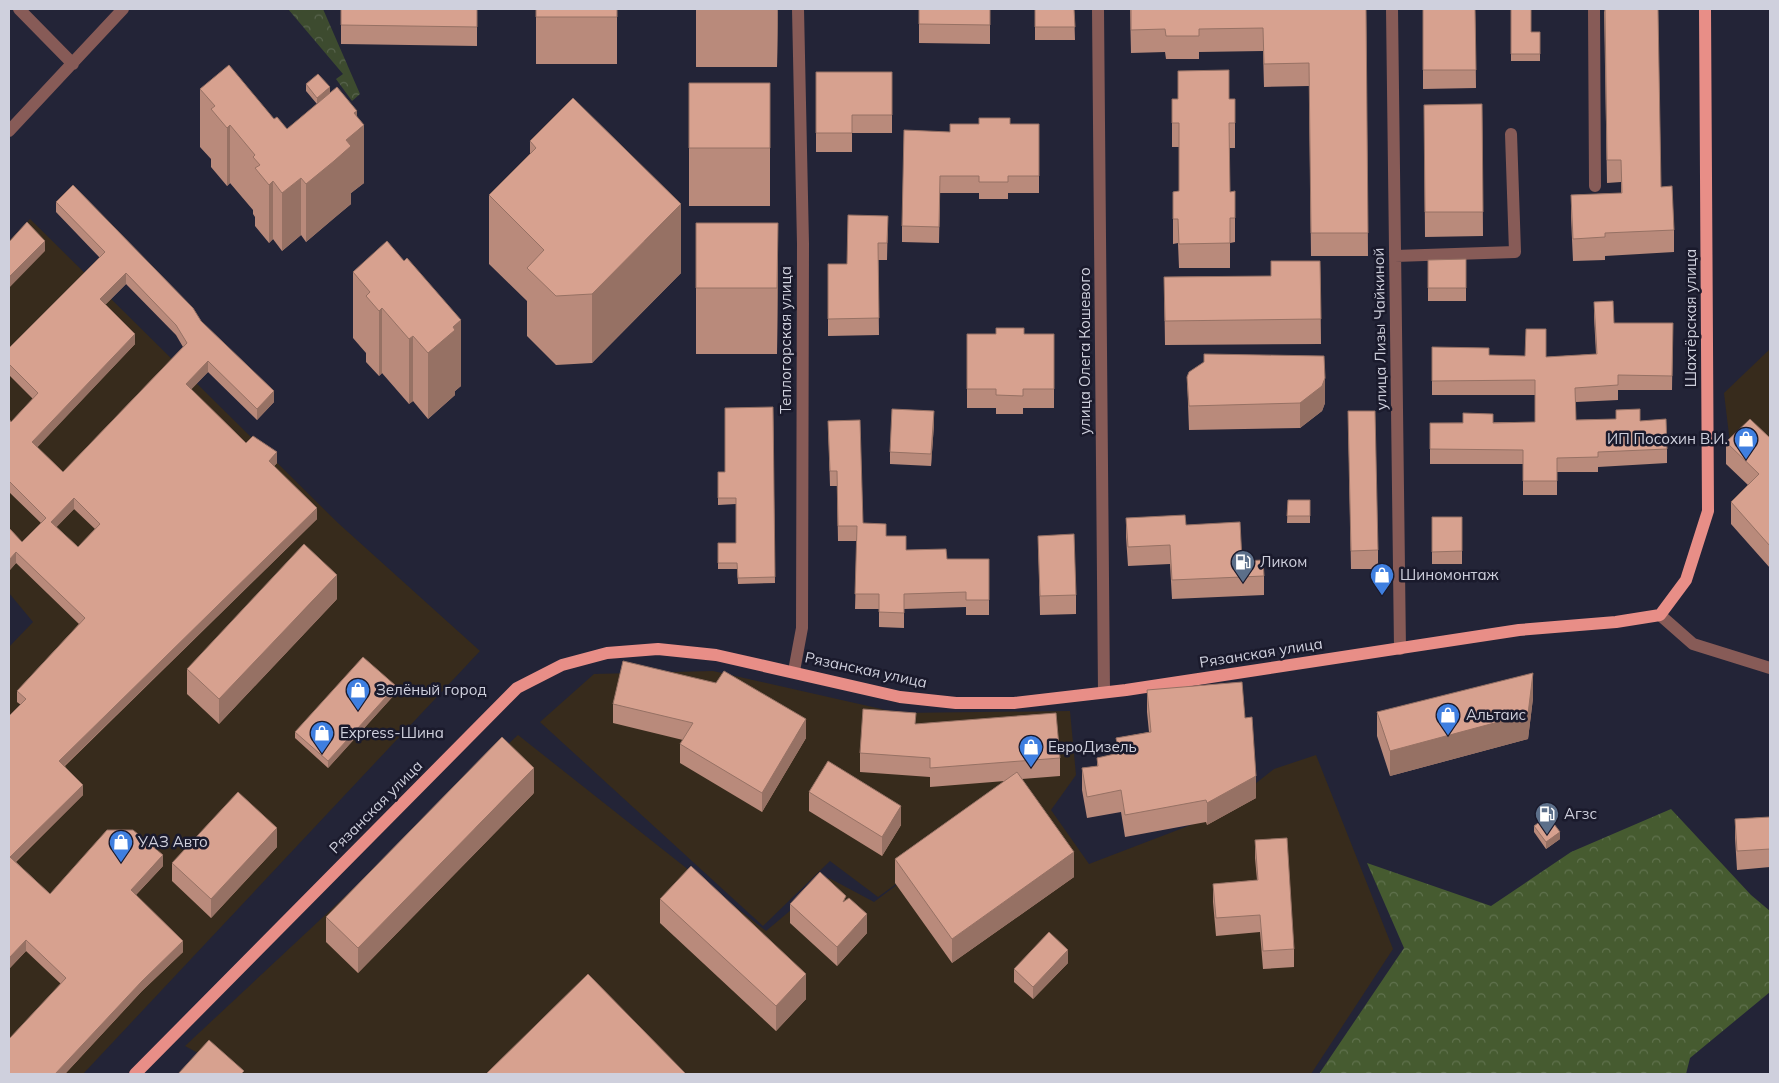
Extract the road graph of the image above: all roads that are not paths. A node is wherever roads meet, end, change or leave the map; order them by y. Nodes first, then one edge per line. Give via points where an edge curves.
1 (19, 9) edge
2 (124, 9) edge
3 (798, 9) edge
4 (1098, 9) edge
5 (1392, 9) edge
6 (1594, 9) edge
7 (1705, 9) edge
8 (73, 64) junction
9 (9, 131) edge
10 (1511, 134) dead end
11 (1594, 186) dead end
12 (1395, 256) junction
13 (1660, 615) junction
14 (1400, 649) junction
15 (1770, 668) edge
16 (794, 671) junction
17 (1104, 692) junction
18 (135, 1074) edge

1 - 8 street
2 - 8 street
3 - 16 street, Теплогорская улица via 802,234 802,618
4 - 17 street, улица Олега Кошевого
5 - 12 street, улица Лизы Чайкиной
6 - 11 street
7 - 13 main road, Шахтёрская улица via 1708,511 1686,580
8 - 9 street
10 - 12 street via 1515,252
12 - 14 street, улица Лизы Чайкиной
13 - 14 main road, Рязанская улица via 1519,630
13 - 15 street via 1693,644
14 - 17 main road, Рязанская улица
16 - 17 main road, Рязанская улица via 900,697 956,703 1014,703
16 - 18 main road, Рязанская улица via 716,655 658,649 607,653 562,665 517,688

